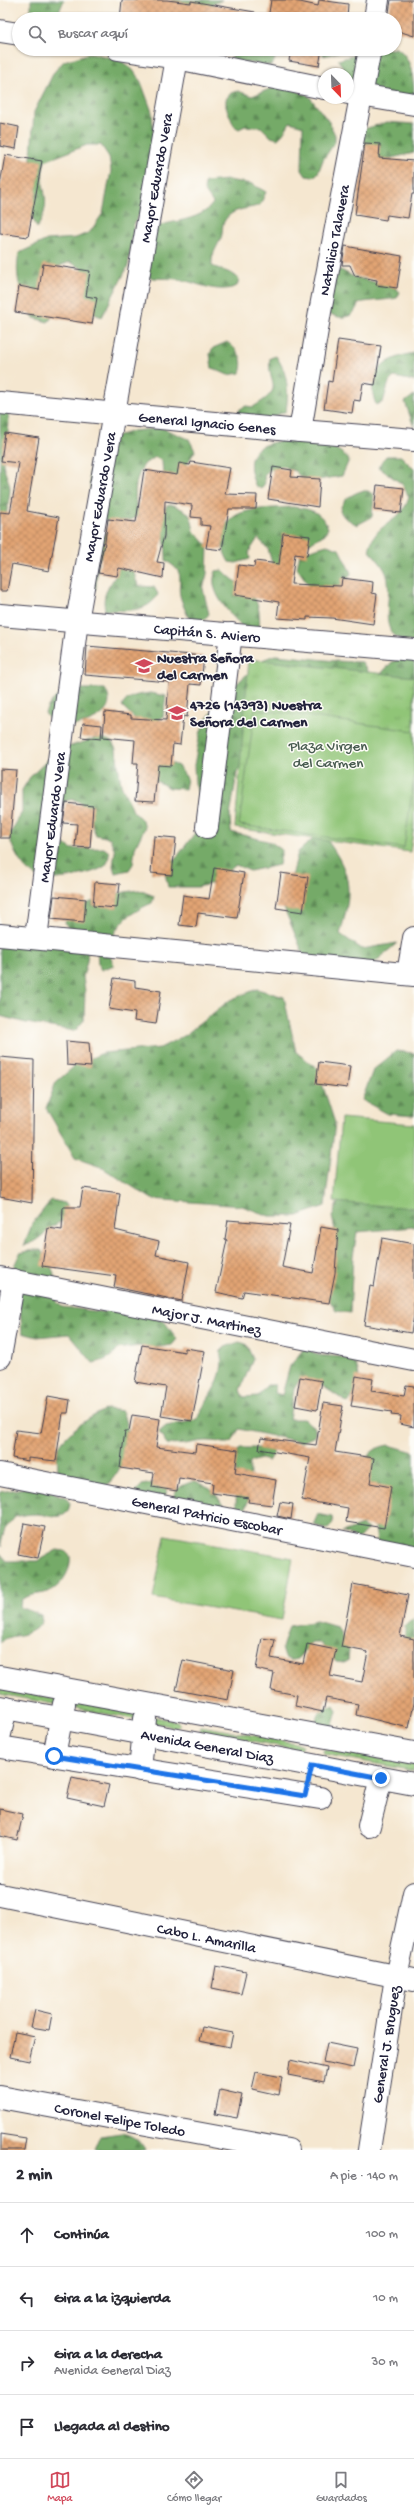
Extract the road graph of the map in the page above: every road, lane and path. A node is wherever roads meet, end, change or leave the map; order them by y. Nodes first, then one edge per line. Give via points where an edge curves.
1 (378, 0) edge
2 (376, 12) edge
3 (0, 31) edge
4 (12, 33) edge
5 (164, 56) edge
6 (368, 56) edge
7 (177, 58) junction
8 (318, 87) edge
9 (355, 94) edge
10 (414, 104) edge
11 (0, 403) edge
12 (112, 413) junction
13 (300, 431) junction
14 (414, 440) edge
15 (0, 615) edge
16 (77, 621) junction
17 (231, 634) junction
18 (414, 650) edge
19 (207, 827) dead end
20 (0, 935) edge
21 (36, 938) junction
22 (414, 938) edge
23 (411, 975) edge
24 (7, 1279) edge
25 (0, 1357) edge
26 (414, 1360) edge
27 (0, 1474) edge
28 (414, 1556) edge
29 (0, 1677) edge
30 (67, 1689) junction
31 (148, 1704) junction
32 (3, 1707) edge
33 (189, 1712) junction
34 (61, 1718) junction
35 (143, 1733) junction
36 (0, 1734) edge
37 (318, 1736) junction
38 (185, 1741) junction
39 (0, 1747) edge
40 (414, 1753) edge
41 (256, 1755) junction
42 (54, 1756) junction
43 (312, 1765) junction
44 (140, 1770) junction
45 (180, 1776) junction
46 (381, 1778) junction
47 (414, 1784) edge
48 (248, 1787) junction
49 (369, 1826) dead end
50 (414, 1892) edge
51 (0, 1895) edge
52 (405, 1979) edge
53 (0, 2097) edge
54 (288, 2150) edge
55 (369, 2150) edge

1 - 2 street
3 - 4 street
5 - 7 street
6 - 9 street, Natalicio Talavera
7 - 8 street
7 - 12 street, Mayor Eduardo Vera
9 - 10 street
9 - 13 street, Natalicio Talavera
11 - 12 street, General Ignacio Genes
12 - 13 street, General Ignacio Genes
12 - 16 street, Mayor Eduardo Vera
13 - 14 street, General Ignacio Genes
15 - 16 street, Capitán S. Aviero
16 - 17 street, Capitán S. Aviero
16 - 21 street, Mayor Eduardo Vera
17 - 18 street, Capitán S. Aviero
17 - 19 street
20 - 21 street
21 - 23 street
22 - 23 street
24 - 25 street
24 - 26 street, Major J. Martinez
27 - 28 street, General Patricio Escobar
29 - 30 street, Avenida General Diaz
30 - 31 street, Avenida General Diaz
30 - 34 street
31 - 33 street, Avenida General Diaz
31 - 35 street
32 - 34 street, Avenida General Diaz
32 - 36 street
33 - 37 street, Avenida General Diaz
33 - 38 street
34 - 35 street, Avenida General Diaz
34 - 42 street
35 - 38 street, Avenida General Diaz
35 - 44 street
37 - 40 street, Avenida General Diaz
37 - 43 street
38 - 41 street, Avenida General Diaz
38 - 45 street
39 - 42 street
41 - 43 street, Avenida General Diaz
41 - 48 street
42 - 44 street
43 - 46 street, Avenida General Diaz
43 - 48 street via 312,1797
44 - 45 street
45 - 48 street
46 - 47 street, Avenida General Diaz
46 - 49 street
50 - 52 street, General J. Bruguez
51 - 52 street, Cabo L. Amarilla
52 - 55 street, General J. Bruguez
53 - 54 street, Coronel Felipe Toledo

